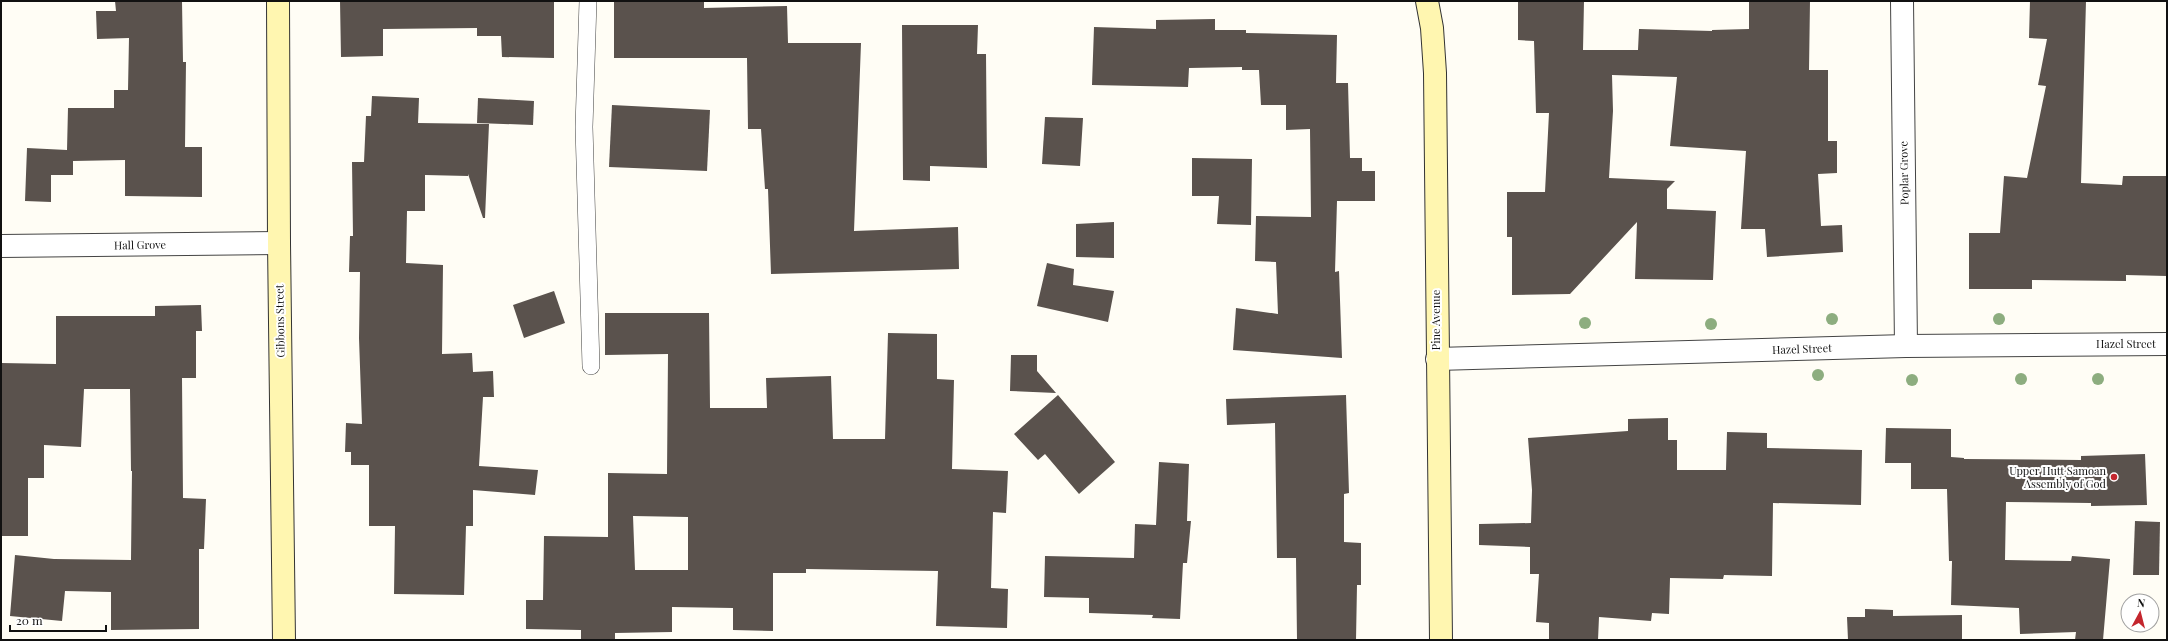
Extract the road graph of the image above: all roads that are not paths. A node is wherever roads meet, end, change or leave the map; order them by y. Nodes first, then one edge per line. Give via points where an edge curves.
1 (278, 1) edge
2 (588, 1) edge
3 (1427, 1) edge
4 (1902, 1) edge
5 (279, 243) junction
6 (1, 246) edge
7 (2167, 344) edge
8 (1906, 346) junction
9 (1437, 359) junction
10 (591, 366) dead end
11 (284, 640) edge
12 (1441, 640) edge

1 - 5 street, Gibbons Street
2 - 10 lane via 584,127
3 - 9 street, Pine Avenue via 1435,73
4 - 8 street, Poplar Grove
5 - 6 street, Hall Grove
5 - 11 street, Gibbons Street
7 - 8 street, Hazel Street
8 - 9 street, Hazel Street
9 - 12 street, Pine Avenue

